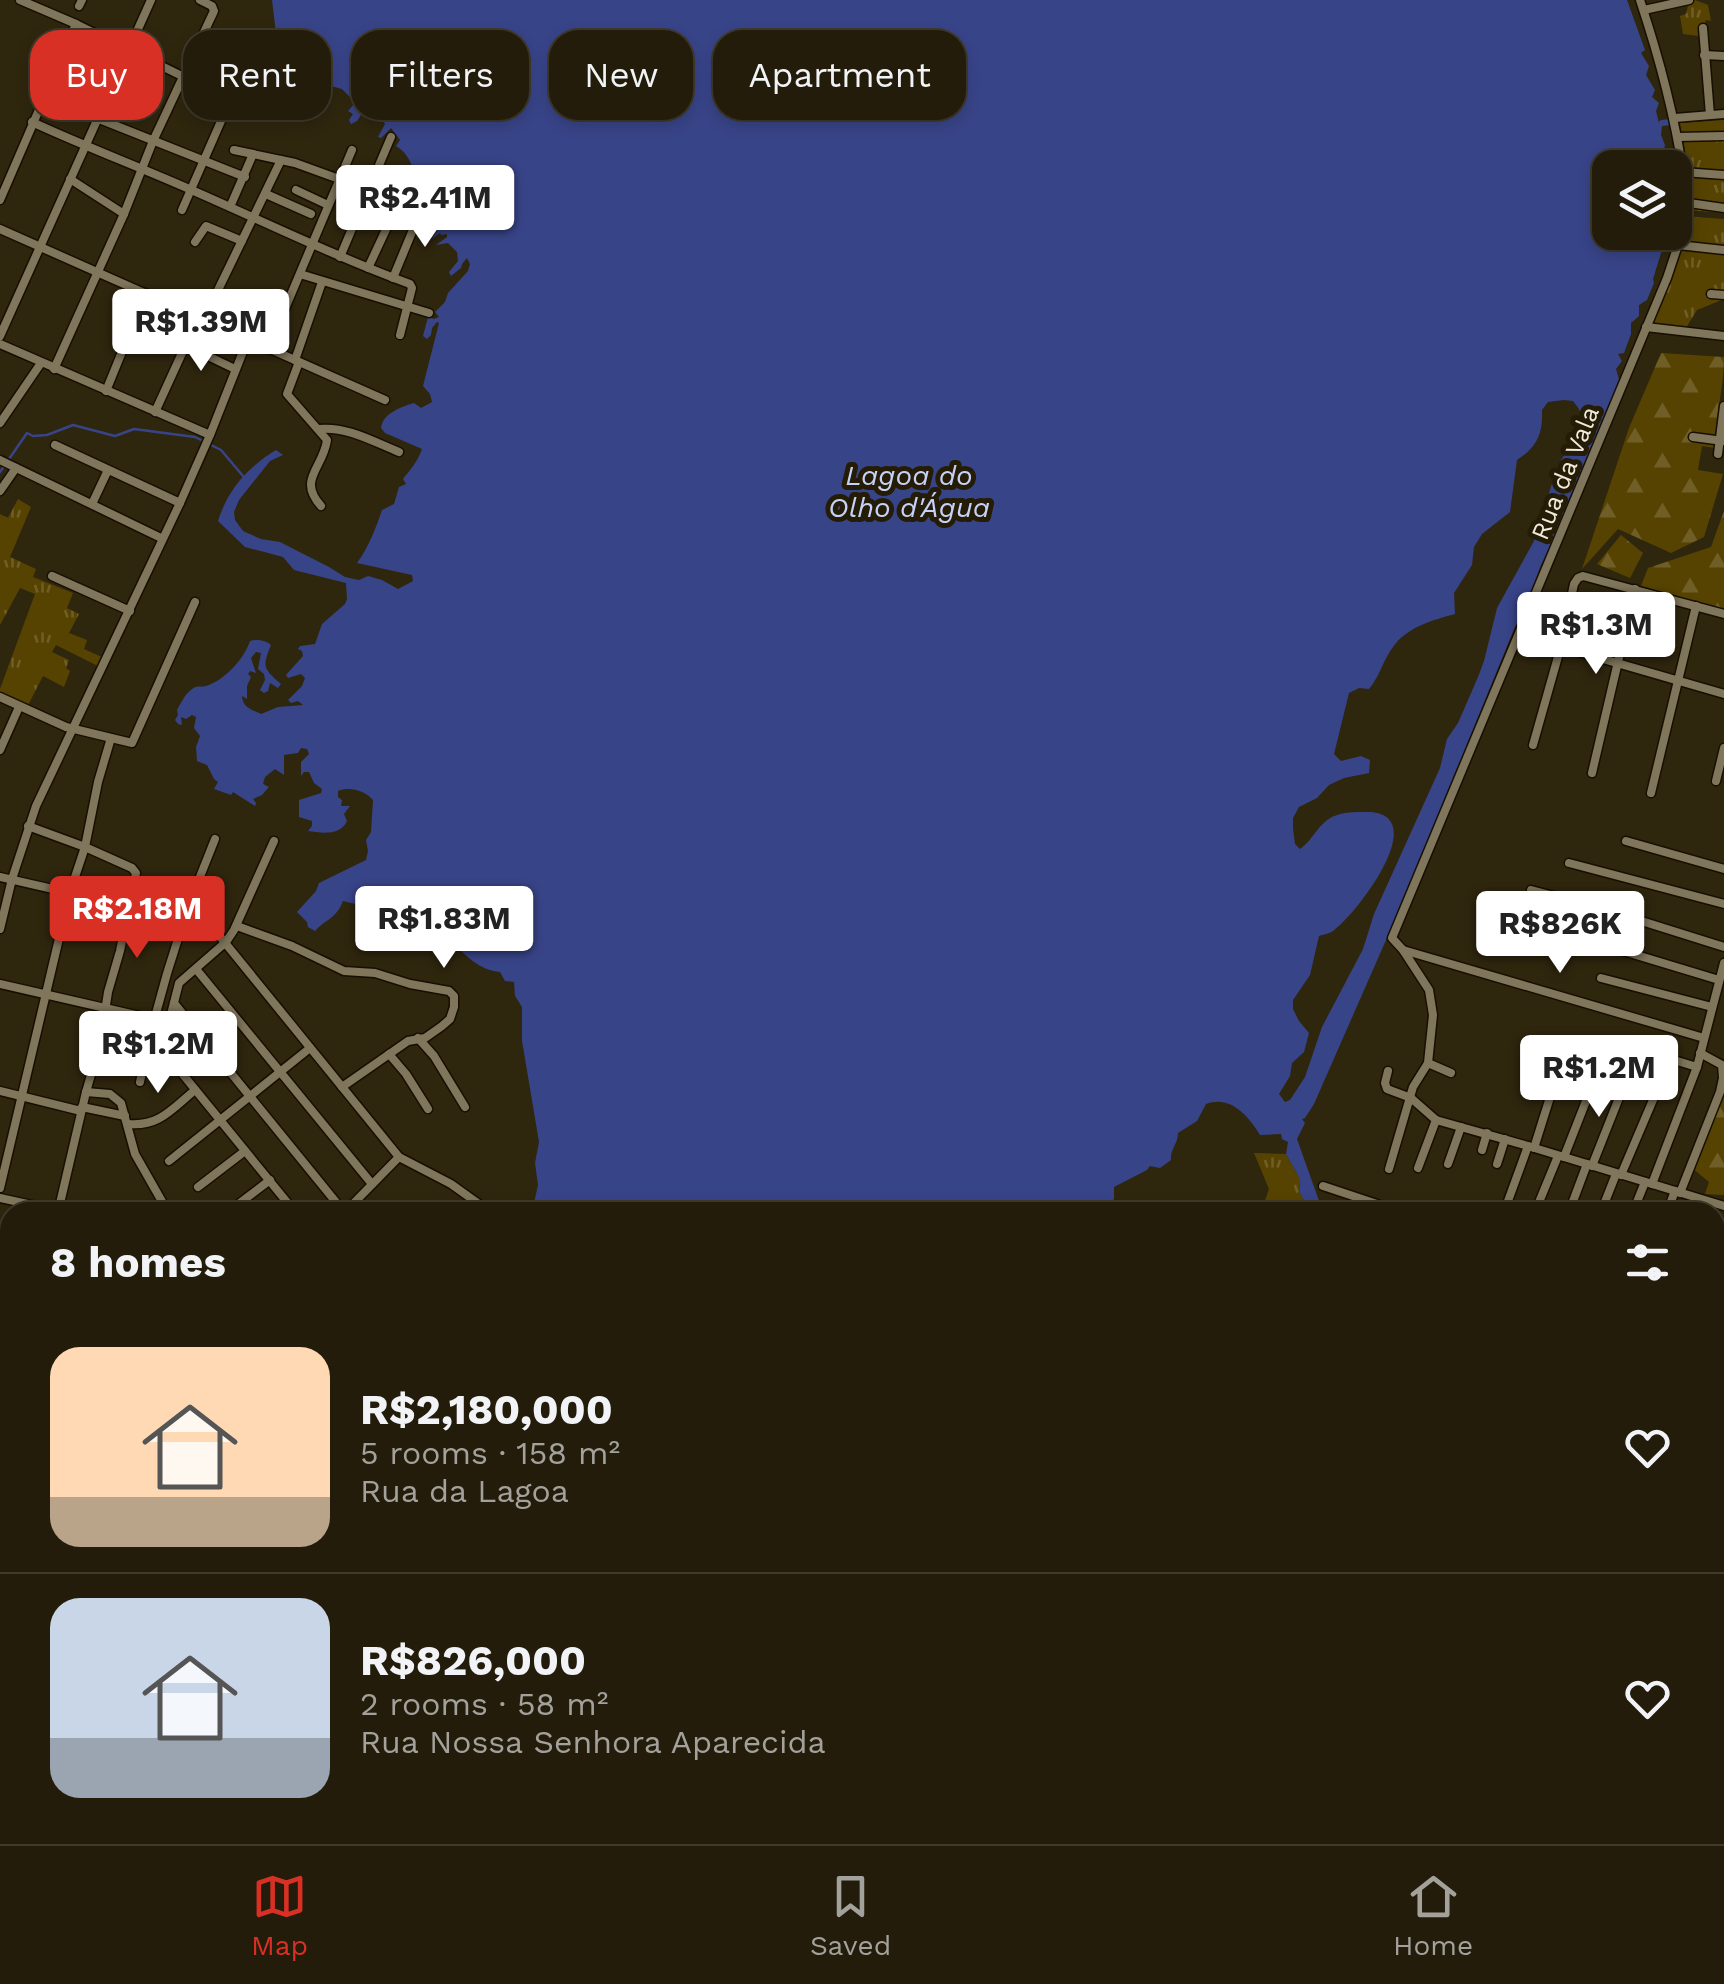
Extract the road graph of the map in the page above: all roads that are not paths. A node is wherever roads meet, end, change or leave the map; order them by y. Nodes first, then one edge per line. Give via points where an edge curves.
1 (20, 0) edge
2 (48, 0) edge
3 (151, 0) edge
4 (200, 0) edge
5 (1640, 0) edge
6 (1688, 0) edge
7 (44, 10) junction
8 (1644, 10) junction
9 (76, 24) junction
10 (1703, 28) dead end
11 (88, 30) edge
12 (137, 30) edge
13 (204, 30) edge
14 (1704, 55) junction
15 (1724, 56) edge
16 (183, 80) edge
17 (1724, 114) edge
18 (1710, 115) junction
19 (1674, 118) junction
20 (98, 120) edge
21 (100, 120) edge
22 (222, 120) edge
23 (32, 122) junction
24 (1678, 136) junction
25 (1724, 136) edge
26 (391, 137) dead end
27 (153, 141) junction
28 (86, 147) junction
29 (234, 150) dead end
30 (352, 150) dead end
31 (253, 154) junction
32 (282, 160) junction
33 (206, 161) junction
34 (141, 168) junction
35 (1724, 175) edge
36 (245, 177) junction
37 (70, 179) junction
38 (339, 179) junction
39 (405, 189) dead end
40 (192, 190) junction
41 (296, 190) dead end
42 (1, 194) edge
43 (266, 194) junction
44 (1692, 203) edge
45 (328, 205) junction
46 (230, 208) junction
47 (422, 208) dead end
48 (1724, 208) edge
49 (182, 210) dead end
50 (124, 214) junction
51 (310, 214) dead end
52 (254, 218) junction
53 (0, 229) edge
54 (242, 241) junction
55 (195, 242) dead end
56 (311, 245) junction
57 (39, 247) junction
58 (1724, 250) edge
59 (340, 257) junction
60 (368, 268) junction
61 (97, 271) junction
62 (300, 274) junction
63 (394, 278) junction
64 (322, 282) junction
65 (146, 294) junction
66 (1711, 294) dead end
67 (1724, 295) edge
68 (407, 307) junction
69 (429, 313) dead end
70 (202, 318) junction
71 (1646, 327) junction
72 (0, 336) edge
73 (400, 336) dead end
74 (1724, 336) edge
75 (248, 339) junction
76 (0, 344) edge
77 (184, 346) junction
78 (268, 348) junction
79 (297, 361) junction
80 (41, 363) junction
81 (54, 369) junction
82 (234, 369) junction
83 (106, 391) junction
84 (384, 400) dead end
85 (1724, 406) edge
86 (155, 412) junction
87 (0, 423) edge
88 (320, 429) junction
89 (210, 436) junction
90 (1693, 437) dead end
91 (1722, 441) edge
92 (55, 445) dead end
93 (399, 452) dead end
94 (1718, 454) dead end
95 (0, 460) edge
96 (16, 468) junction
97 (108, 470) junction
98 (0, 491) edge
99 (180, 503) junction
100 (92, 504) junction
101 (321, 506) dead end
102 (161, 538) junction
103 (52, 576) dead end
104 (1635, 589) junction
105 (194, 602) dead end
106 (1696, 606) junction
107 (130, 612) junction
108 (1724, 614) edge
109 (1520, 635) junction
110 (1561, 646) junction
111 (1618, 664) junction
112 (1678, 681) junction
113 (1724, 694) edge
114 (0, 697) edge
115 (20, 707) junction
116 (5, 727) edge
117 (72, 729) junction
118 (111, 738) junction
119 (1533, 744) dead end
120 (1724, 748) edge
121 (0, 750) edge
122 (1592, 772) dead end
123 (1716, 781) dead end
124 (1652, 793) dead end
125 (28, 826) junction
126 (215, 839) dead end
127 (274, 840) dead end
128 (1626, 841) dead end
129 (85, 847) junction
130 (1569, 863) dead end
131 (1724, 869) edge
132 (0, 876) edge
133 (12, 879) junction
134 (1531, 890) dead end
135 (70, 892) junction
136 (1724, 904) edge
137 (130, 906) junction
138 (184, 918) junction
139 (1514, 918) dead end
140 (237, 926) junction
141 (0, 929) edge
142 (226, 942) junction
143 (1724, 947) edge
144 (1404, 950) junction
145 (1724, 962) edge
146 (196, 969) junction
147 (1601, 978) dead end
148 (1720, 980) junction
149 (0, 984) edge
150 (45, 996) junction
151 (173, 1002) junction
152 (1712, 1007) junction
153 (106, 1010) junction
154 (153, 1019) junction
155 (418, 1038) junction
156 (1704, 1038) junction
157 (310, 1048) junction
158 (389, 1054) junction
159 (1654, 1054) dead end
160 (1700, 1054) junction
161 (1670, 1060) junction
162 (1428, 1063) junction
163 (1632, 1065) dead end
164 (1697, 1067) junction
165 (1600, 1068) dead end
166 (281, 1071) junction
167 (1388, 1071) dead end
168 (1451, 1073) dead end
169 (140, 1082) dead end
170 (342, 1088) junction
171 (195, 1090) junction
172 (0, 1091) edge
173 (86, 1092) junction
174 (1722, 1092) edge
175 (1552, 1094) dead end
176 (22, 1096) junction
177 (250, 1096) junction
178 (1410, 1098) junction
179 (464, 1107) dead end
180 (82, 1109) junction
181 (428, 1109) dead end
182 (126, 1120) junction
183 (220, 1120) junction
184 (1436, 1120) junction
185 (1461, 1127) junction
186 (1486, 1134) junction
187 (1505, 1139) junction
188 (1531, 1146) junction
189 (245, 1150) junction
190 (1482, 1150) dead end
191 (399, 1157) junction
192 (1561, 1157) junction
193 (169, 1161) dead end
194 (1448, 1164) dead end
195 (1497, 1164) dead end
196 (1589, 1165) junction
197 (1389, 1168) dead end
198 (1418, 1168) dead end
199 (1618, 1174) junction
200 (270, 1180) junction
201 (1649, 1183) junction
202 (372, 1184) junction
203 (1323, 1186) dead end
204 (198, 1187) dead end
205 (0, 1188) edge
206 (1678, 1192) junction
207 (1702, 1200) joint
208 (62, 1202) edge
209 (162, 1202) edge
210 (241, 1202) edge
211 (286, 1202) edge
212 (337, 1202) edge
213 (355, 1202) edge
214 (478, 1202) edge
215 (1371, 1202) edge
216 (1508, 1202) edge
217 (1540, 1202) edge
218 (1573, 1202) edge
219 (1605, 1202) edge
220 (1639, 1202) edge
221 (1672, 1202) edge
222 (1709, 1202) edge

1 - 7 street
2 - 7 street
3 - 12 street
4 - 13 street via 214,7
5 - 8 street
6 - 8 street
7 - 9 street
8 - 19 street
9 - 11 street
9 - 23 street
10 - 14 street
14 - 15 street
14 - 18 street
16 - 27 street
17 - 18 street
18 - 19 street
19 - 24 street
20 - 28 street
21 - 27 street
22 - 33 street
23 - 28 street
23 - 42 street
24 - 25 street
24 - 35 street via 1683,172
26 - 59 street
27 - 33 street
27 - 34 street
28 - 34 street
28 - 37 street
29 - 31 street
30 - 38 street
31 - 32 street
31 - 36 street
32 - 38 street
32 - 43 street
33 - 36 street
33 - 40 street
34 - 40 street
34 - 50 street
36 - 46 street
37 - 50 street
37 - 57 street
38 - 45 street
39 - 60 street
40 - 46 street
40 - 49 street
41 - 45 street
43 - 51 street
43 - 52 street
44 - 48 street
45 - 56 street
46 - 52 street
47 - 63 street
50 - 61 street
52 - 54 street
52 - 56 street
53 - 57 street
54 - 55 street via 206,226
54 - 70 street
56 - 59 street
56 - 62 street
57 - 61 street
57 - 72 street
58 - 71 street, Rua da Vala via 1678,244
59 - 60 street
60 - 63 street
61 - 65 street
61 - 81 street
62 - 64 street
62 - 78 street
63 - 68 street via 412,288
64 - 68 street
64 - 79 street
65 - 70 street
65 - 83 street
66 - 67 street
68 - 69 street
68 - 73 street
70 - 75 street
70 - 77 street
71 - 74 street
71 - 109 street, Rua da Vala
75 - 78 street
75 - 82 street
76 - 80 street
77 - 82 street
77 - 86 street
78 - 79 street
79 - 84 street
79 - 88 street via 287,394
80 - 81 street
80 - 87 street
81 - 83 street
82 - 89 street
83 - 86 street
85 - 91 street
86 - 89 street
88 - 93 street via 346,431
88 - 101 street via 328,443 310,492
89 - 99 street
90 - 91 street
91 - 94 street
92 - 97 street
95 - 96 street
96 - 98 street
96 - 100 street
97 - 99 street
97 - 100 street
99 - 102 street
100 - 102 street
102 - 107 street
103 - 107 street
104 - 106 street
104 - 110 street via 1578,578
104 - 111 street
105 - 118 street via 134,740
106 - 108 street
106 - 112 street
107 - 117 street
109 - 110 street
109 - 144 street, Rua da Vala via 1393,936
110 - 111 street
110 - 119 street
111 - 112 street
111 - 122 street
112 - 113 street
112 - 124 street
114 - 115 street
115 - 116 street
115 - 117 street
116 - 121 street
117 - 118 street
117 - 125 street
118 - 129 street
120 - 123 street
125 - 129 street
125 - 133 street
126 - 138 street
127 - 140 street
128 - 131 street
129 - 135 street
129 - 137 street via 136,873
130 - 136 street
132 - 133 street
133 - 135 street
133 - 141 street
134 - 143 street
135 - 137 street
135 - 150 street
137 - 138 street
137 - 153 street
138 - 142 street via 210,926
138 - 154 street
139 - 148 street
140 - 142 street
140 - 155 street via 344,971 449,991 450,1018
142 - 146 street
142 - 157 street
144 - 156 street
144 - 162 street via 1430,994
145 - 148 street
146 - 151 street via 179,982
146 - 166 street
147 - 152 street
148 - 152 street
149 - 150 street
150 - 153 street
150 - 176 street
151 - 171 street via 164,1051
151 - 177 street
152 - 156 street
153 - 154 street
153 - 173 street
154 - 169 street
155 - 158 street
155 - 179 street
156 - 160 street
157 - 166 street
157 - 170 street
158 - 170 street
158 - 181 street
159 - 161 street
160 - 164 street
160 - 174 street via 1722,1065
161 - 164 street
161 - 199 street
162 - 168 street
162 - 178 street
163 - 196 street
164 - 201 street
165 - 192 street
166 - 177 street
166 - 202 street
167 - 178 street via 1387,1089
170 - 191 street
171 - 182 street via 153,1123
171 - 183 street
172 - 176 street
173 - 180 street
173 - 182 street via 116,1097
174 - 206 street
175 - 188 street
176 - 180 street
176 - 205 street
177 - 183 street
177 - 212 street
178 - 184 street
178 - 197 street
180 - 182 street
180 - 208 street
182 - 209 street
183 - 189 street
183 - 193 street
184 - 185 street
184 - 198 street
185 - 186 street
185 - 194 street
186 - 187 street
186 - 190 street
187 - 188 street
187 - 195 street
188 - 192 street
188 - 216 street
189 - 200 street
189 - 204 street
191 - 202 street
191 - 214 street
192 - 196 street
192 - 217 street
196 - 199 street
196 - 218 street
199 - 201 street
199 - 219 street
200 - 210 street
200 - 211 street
201 - 206 street
201 - 220 street
202 - 213 street
203 - 215 street
206 - 207 street
206 - 221 street
207 - 222 street

